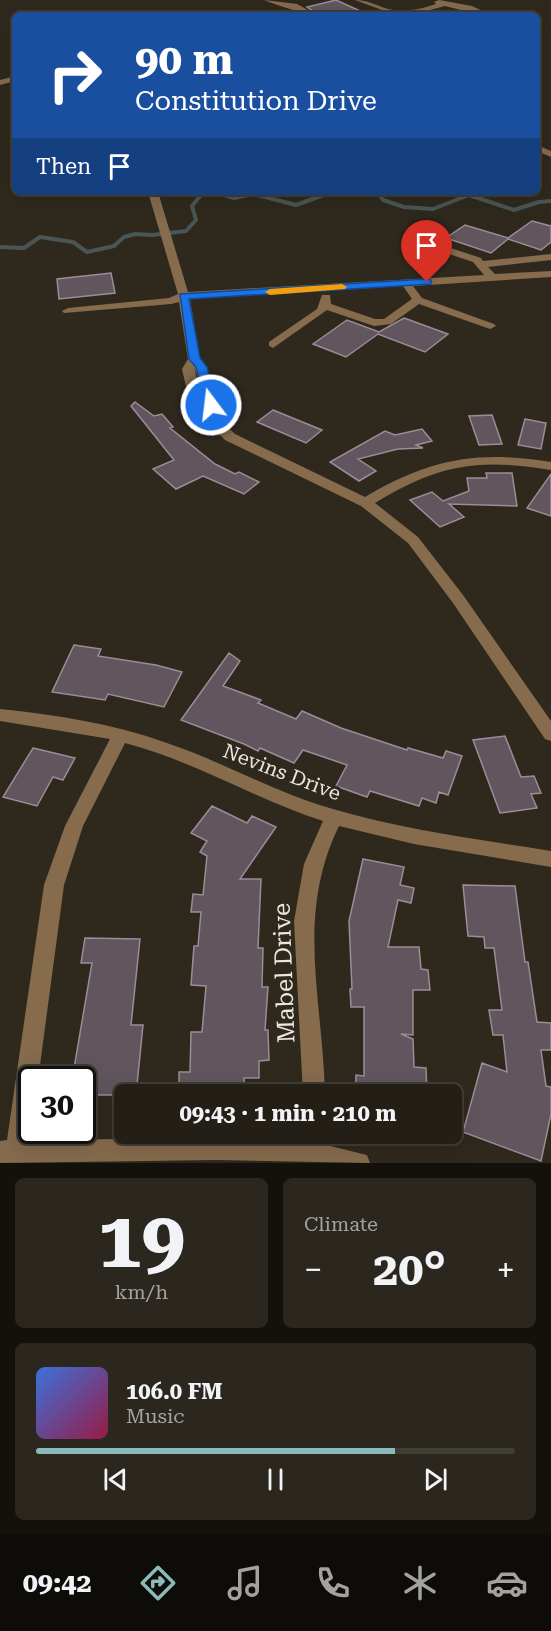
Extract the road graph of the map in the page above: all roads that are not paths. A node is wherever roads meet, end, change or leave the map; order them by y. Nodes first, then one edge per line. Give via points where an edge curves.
1 (268, 0) edge
2 (358, 0) edge
3 (429, 0) edge
4 (446, 3) junction
5 (307, 12) edge
6 (387, 12) edge
7 (414, 12) edge
8 (477, 12) edge
9 (154, 195) edge
10 (411, 238) dead end
11 (551, 257) edge
12 (482, 264) junction
13 (551, 274) edge
14 (492, 278) junction
15 (405, 283) junction
16 (326, 288) junction
17 (183, 296) junction
18 (418, 300) junction
19 (325, 306) junction
20 (68, 311) dead end
21 (490, 326) dead end
22 (273, 344) dead end
23 (551, 466) edge
24 (366, 503) junction
25 (0, 715) edge
26 (551, 734) edge
27 (120, 736) junction
28 (334, 817) junction
29 (551, 859) edge
30 (314, 1084) edge
31 (310, 1144) edge
32 (9, 1152) edge
33 (359, 1163) edge

1 - 5 street
2 - 6 street
3 - 4 street
4 - 7 street
4 - 8 street
9 - 17 street
10 - 12 street
11 - 12 street
12 - 14 street
13 - 14 street
14 - 15 street
15 - 16 street
15 - 18 street
16 - 17 street
16 - 19 street
17 - 20 street
17 - 24 street via 194,359 188,369 200,408 240,443
18 - 19 street via 387,322 374,323
18 - 21 street
19 - 22 street
23 - 24 street via 505,460 459,462 395,484
24 - 26 street via 422,550
25 - 27 street, Nevins Drive via 58,721
27 - 28 street, Nevins Drive via 180,754
27 - 32 street via 63,850
28 - 29 street, Nevins Drive
28 - 30 street, Mabel Drive via 314,863 306,898 304,933
31 - 32 street
31 - 33 street

